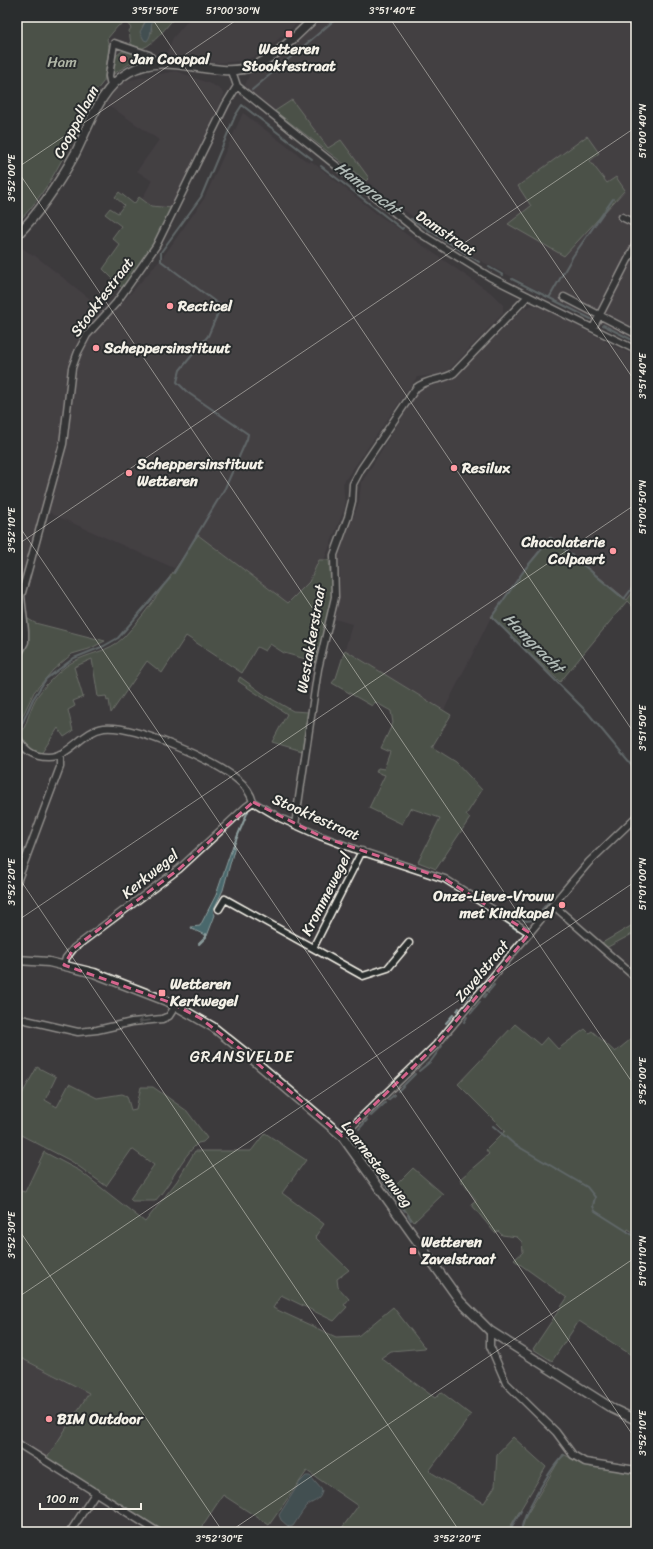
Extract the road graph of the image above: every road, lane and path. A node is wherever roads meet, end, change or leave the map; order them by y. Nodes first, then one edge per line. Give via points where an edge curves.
1 (316, 17) edge
2 (156, 63) junction
3 (232, 71) junction
4 (111, 86) junction
5 (237, 86) junction
6 (622, 217) dead end
7 (636, 224) edge
8 (17, 235) edge
9 (636, 244) edge
10 (528, 296) junction
11 (564, 297) dead end
12 (599, 316) junction
13 (593, 328) junction
14 (636, 334) edge
15 (636, 350) edge
16 (17, 657) edge
17 (18, 739) edge
18 (60, 754) junction
19 (253, 802) junction
20 (636, 816) edge
21 (295, 825) junction
22 (362, 851) junction
23 (17, 882) edge
24 (553, 905) junction
25 (219, 909) dead end
26 (530, 933) junction
27 (410, 943) dead end
28 (313, 948) junction
29 (17, 960) edge
30 (64, 965) junction
31 (636, 978) edge
32 (176, 1005) junction
33 (17, 1018) edge
34 (342, 1136) junction
35 (490, 1331) junction
36 (636, 1420) edge
37 (17, 1443) edge
38 (636, 1470) edge
39 (96, 1492) junction
40 (70, 1532) edge
41 (158, 1532) edge

1 - 3 street via 261,62
2 - 3 street, Cooppallaan
2 - 4 street, Cooppallaan via 130,71
2 - 4 street via 149,54 114,43 109,76
3 - 5 street
4 - 8 street, Cooppallaan via 62,177 44,205
5 - 10 street, Damstraat via 421,234 490,277
5 - 16 street, Stooktestraat via 156,246 116,303 87,335 78,352 72,368 63,444 21,596 25,642
6 - 7 street
9 - 12 street
10 - 13 street, Damstraat
10 - 21 street, Westakkerstraat via 454,373 423,382 416,388 353,484 348,517 334,555 335,597 318,669
11 - 12 street
12 - 13 street
12 - 14 street
13 - 15 street, Damstraat
17 - 18 street, Stooktestraat via 27,751 36,756 49,757
18 - 19 street, Stooktestraat via 93,731 103,728 147,736 177,745 230,773 251,795
18 - 23 street via 60,767
19 - 21 street, Stooktestraat
19 - 30 street, Kerkwegel via 179,869 74,948
20 - 24 street, Zavelstraat via 589,862
21 - 22 street, Stooktestraat
22 - 26 street, Stooktestraat via 445,879
22 - 28 street, Krommewegel
24 - 26 street, Zavelstraat
24 - 31 street
25 - 28 street, Krommewegel via 225,899
26 - 34 street, Zavelstraat via 436,1045
27 - 28 street, Krommewegel via 388,968 363,976
29 - 30 street, Laarnesteenweg
30 - 32 street, Laarnesteenweg via 94,973
32 -> 33 street via 168,1016 162,1019 78,1032
32 - 34 street, Laarnesteenweg via 207,1023 243,1051
34 - 35 street, Laarnesteenweg via 460,1301
35 - 36 street, Laarnesteenweg via 610,1407
35 - 38 street via 490,1346 506,1383 556,1432 573,1455 585,1462
37 - 39 street
39 - 40 street
39 - 41 street

